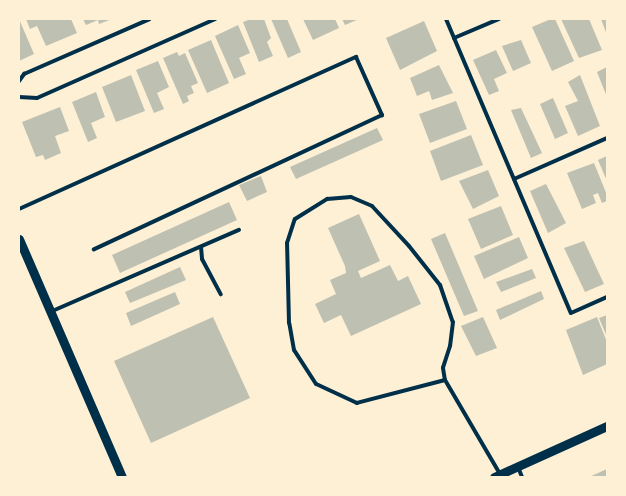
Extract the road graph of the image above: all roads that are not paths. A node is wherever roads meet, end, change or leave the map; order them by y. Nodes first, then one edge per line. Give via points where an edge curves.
1 (150, 19) edge
2 (214, 19) edge
3 (446, 19) edge
4 (499, 19) edge
5 (454, 38) junction
6 (19, 81) edge
7 (19, 98) edge
8 (607, 138) edge
9 (514, 179) junction
10 (19, 209) edge
11 (240, 230) dead end
12 (19, 239) edge
13 (201, 247) junction
14 (94, 249) dead end
15 (221, 294) dead end
16 (607, 297) edge
17 (50, 312) junction
18 (445, 380) junction
19 (607, 426) edge
20 (518, 466) junction
21 (497, 476) edge
22 (122, 477) edge
23 (522, 477) edge

1 - 6 lane via 24,74
2 - 7 lane via 37,98
3 - 5 lane
4 - 5 lane
5 - 9 lane
8 - 9 lane
9 - 16 lane via 571,313
10 - 14 lane via 356,57 382,115
11 - 13 lane
12 - 17 street
13 - 15 lane via 202,259
13 - 17 lane
17 - 22 street
18 - 18 lane via 443,368 453,322 440,285 372,206 351,197 327,199 295,219 286,243 289,323 294,350 316,384 356,403
18 - 21 lane
19 - 20 street
20 - 21 street
20 - 23 lane

